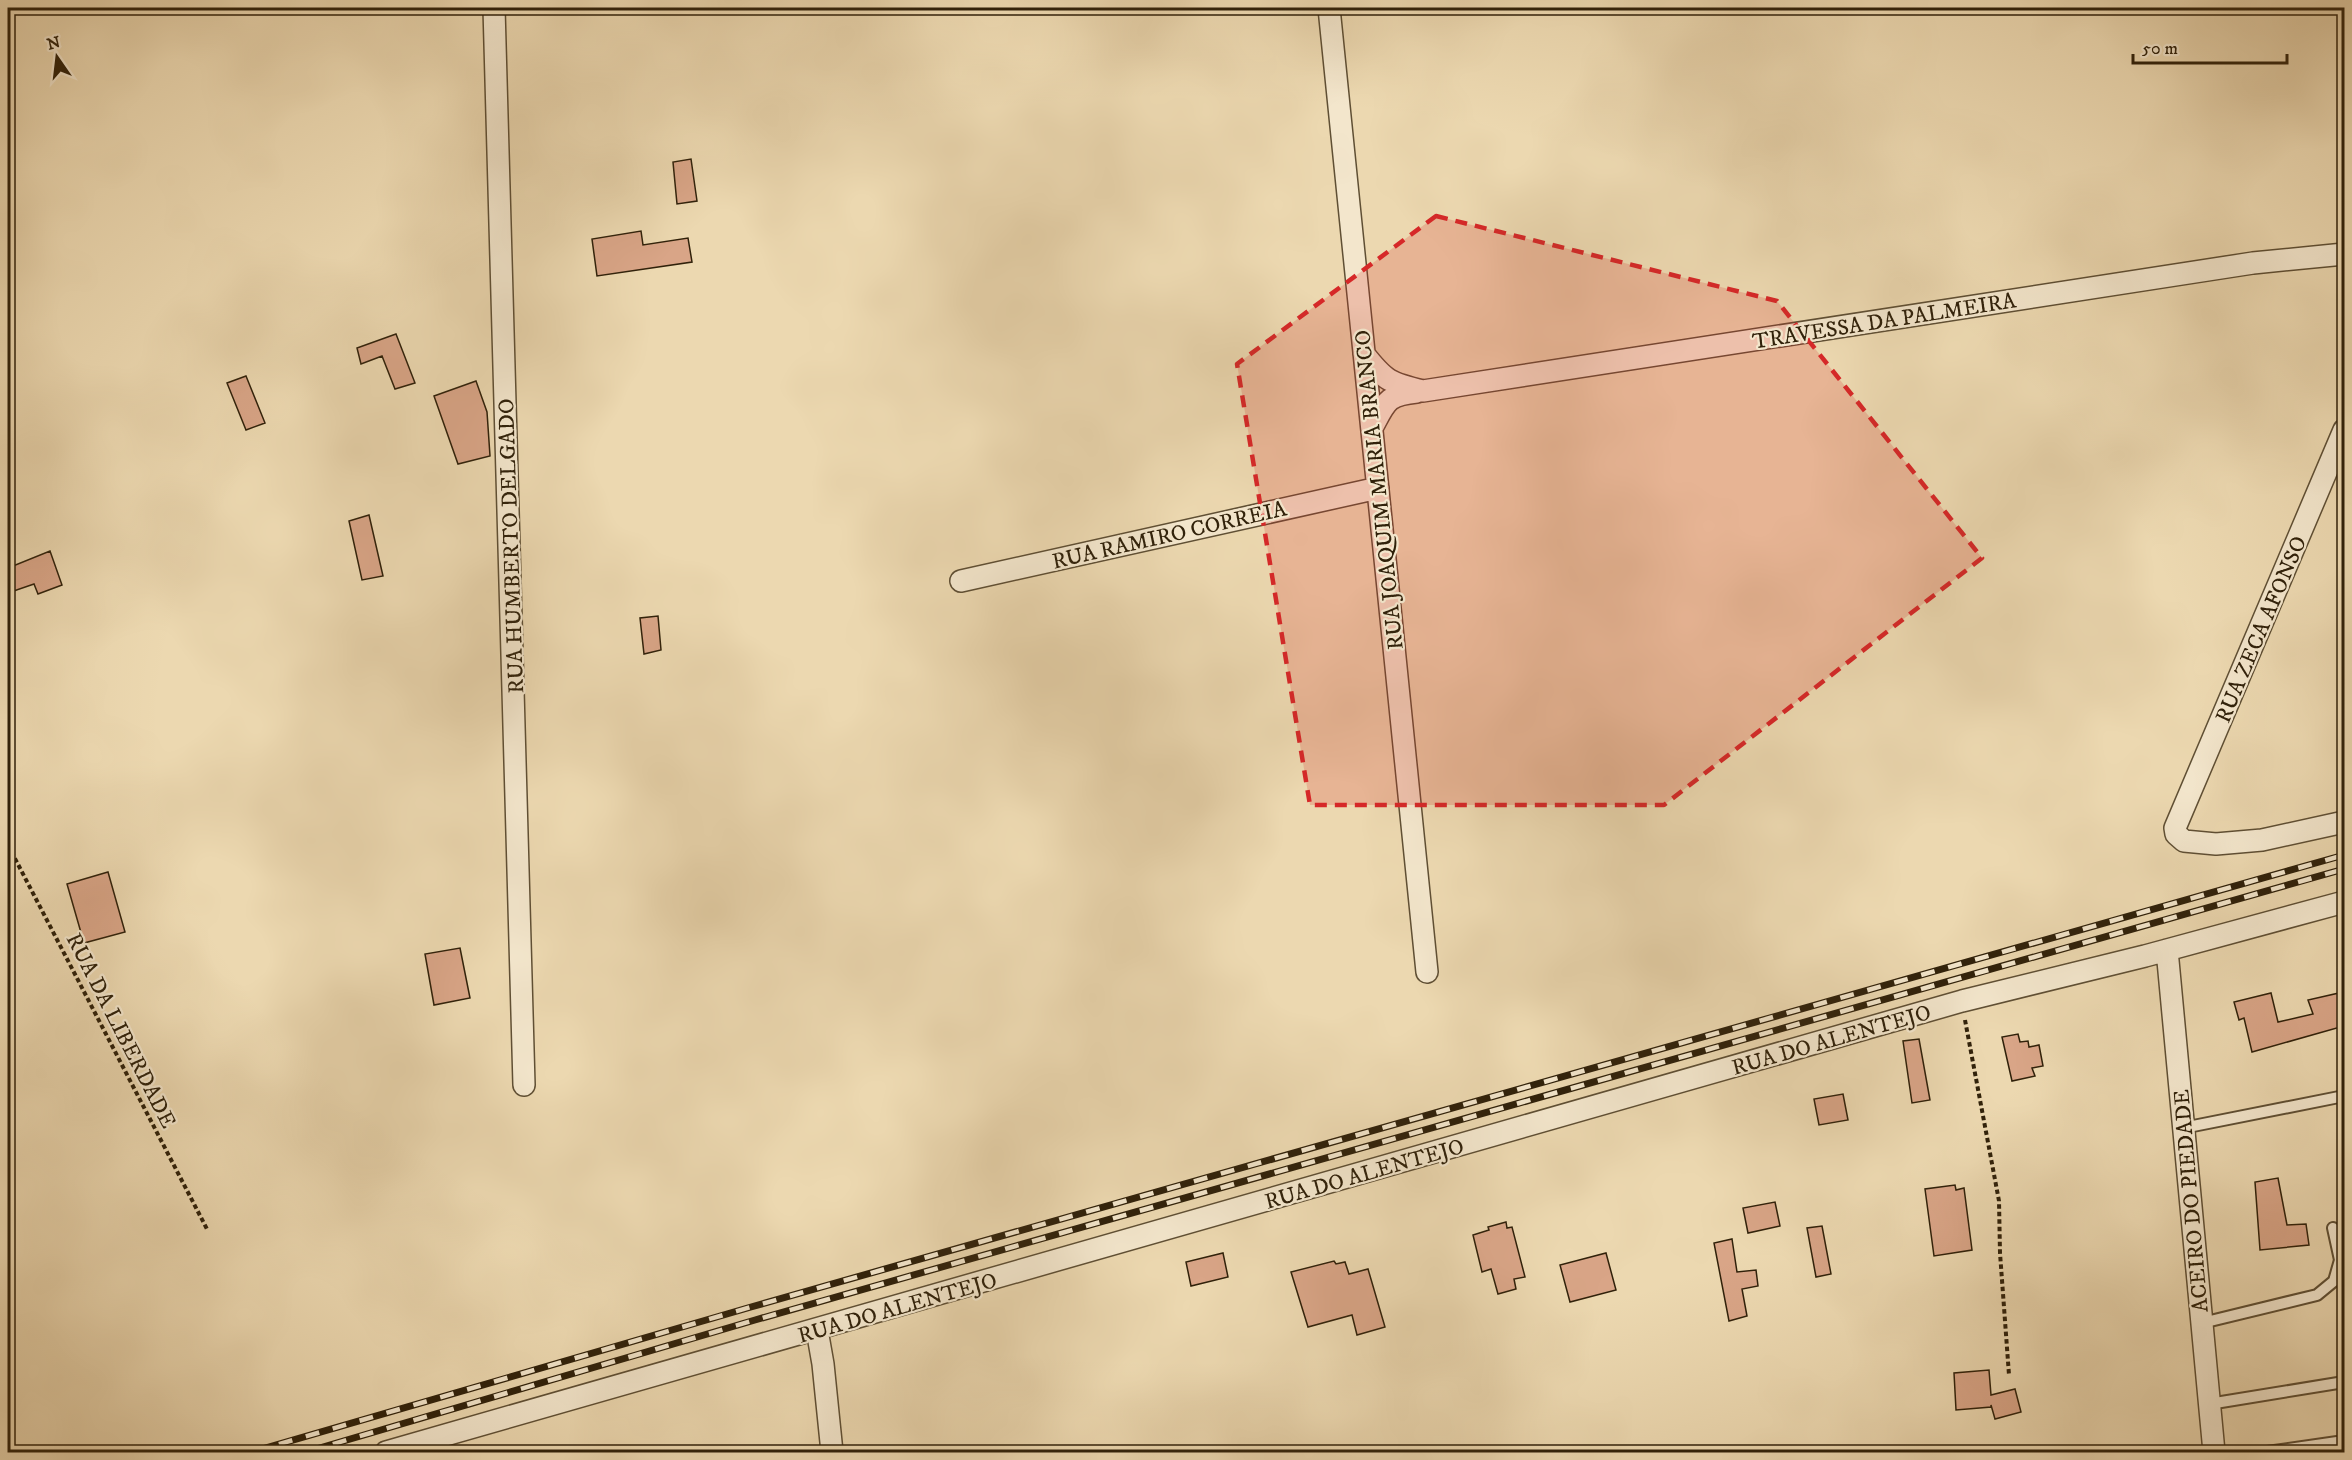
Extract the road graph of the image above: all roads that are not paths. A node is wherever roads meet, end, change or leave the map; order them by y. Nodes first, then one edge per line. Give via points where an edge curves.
1 (494, 8) edge
2 (1329, 8) edge
3 (2344, 254) edge
4 (1364, 354) junction
5 (1424, 391) junction
6 (1372, 428) junction
7 (2344, 430) edge
8 (1378, 488) junction
9 (961, 581) dead end
10 (2344, 822) edge
11 (2344, 902) edge
12 (2167, 950) junction
13 (1427, 972) dead end
14 (524, 1085) dead end
15 (2344, 1096) edge
16 (2183, 1128) junction
17 (2333, 1228) dead end
18 (2202, 1323) junction
19 (817, 1330) junction
20 (2344, 1382) edge
21 (2210, 1404) junction
22 (2344, 1441) edge
23 (386, 1452) edge
24 (832, 1452) edge
25 (2214, 1452) edge
26 (2267, 1452) edge

1 - 14 street, RUA HUMBERTO DELGADO
2 - 4 street, RUA JOAQUIM MARIA BRANCO
3 - 5 street, TRAVESSA DA PALMEIRA via 2253,263
4 - 5 street, TRAVESSA DA PALMEIRA via 1381,376
4 - 6 street, RUA JOAQUIM MARIA BRANCO
5 - 6 street, TRAVESSA DA PALMEIRA via 1396,394 1383,406
6 - 8 street, RUA JOAQUIM MARIA BRANCO
7 - 10 street, RUA ZECA AFONSO via 2175,828 2184,841 2216,843 2262,840
8 - 9 street, RUA RAMIRO CORREIA
8 - 13 street, RUA JOAQUIM MARIA BRANCO
11 - 12 street, RUA DO ALENTEJO
12 - 16 street, ACEIRO DO PIEDADE
12 - 19 street, RUA DO ALENTEJO via 1962,1001
15 - 16 lane
16 - 18 street, ACEIRO DO PIEDADE
17 - 18 lane via 2340,1260 2334,1281 2317,1295
18 - 21 street, ACEIRO DO PIEDADE
19 - 23 street, RUA DO ALENTEJO
19 - 24 street
20 - 21 lane
21 - 25 street, ACEIRO DO PIEDADE
22 - 26 lane

